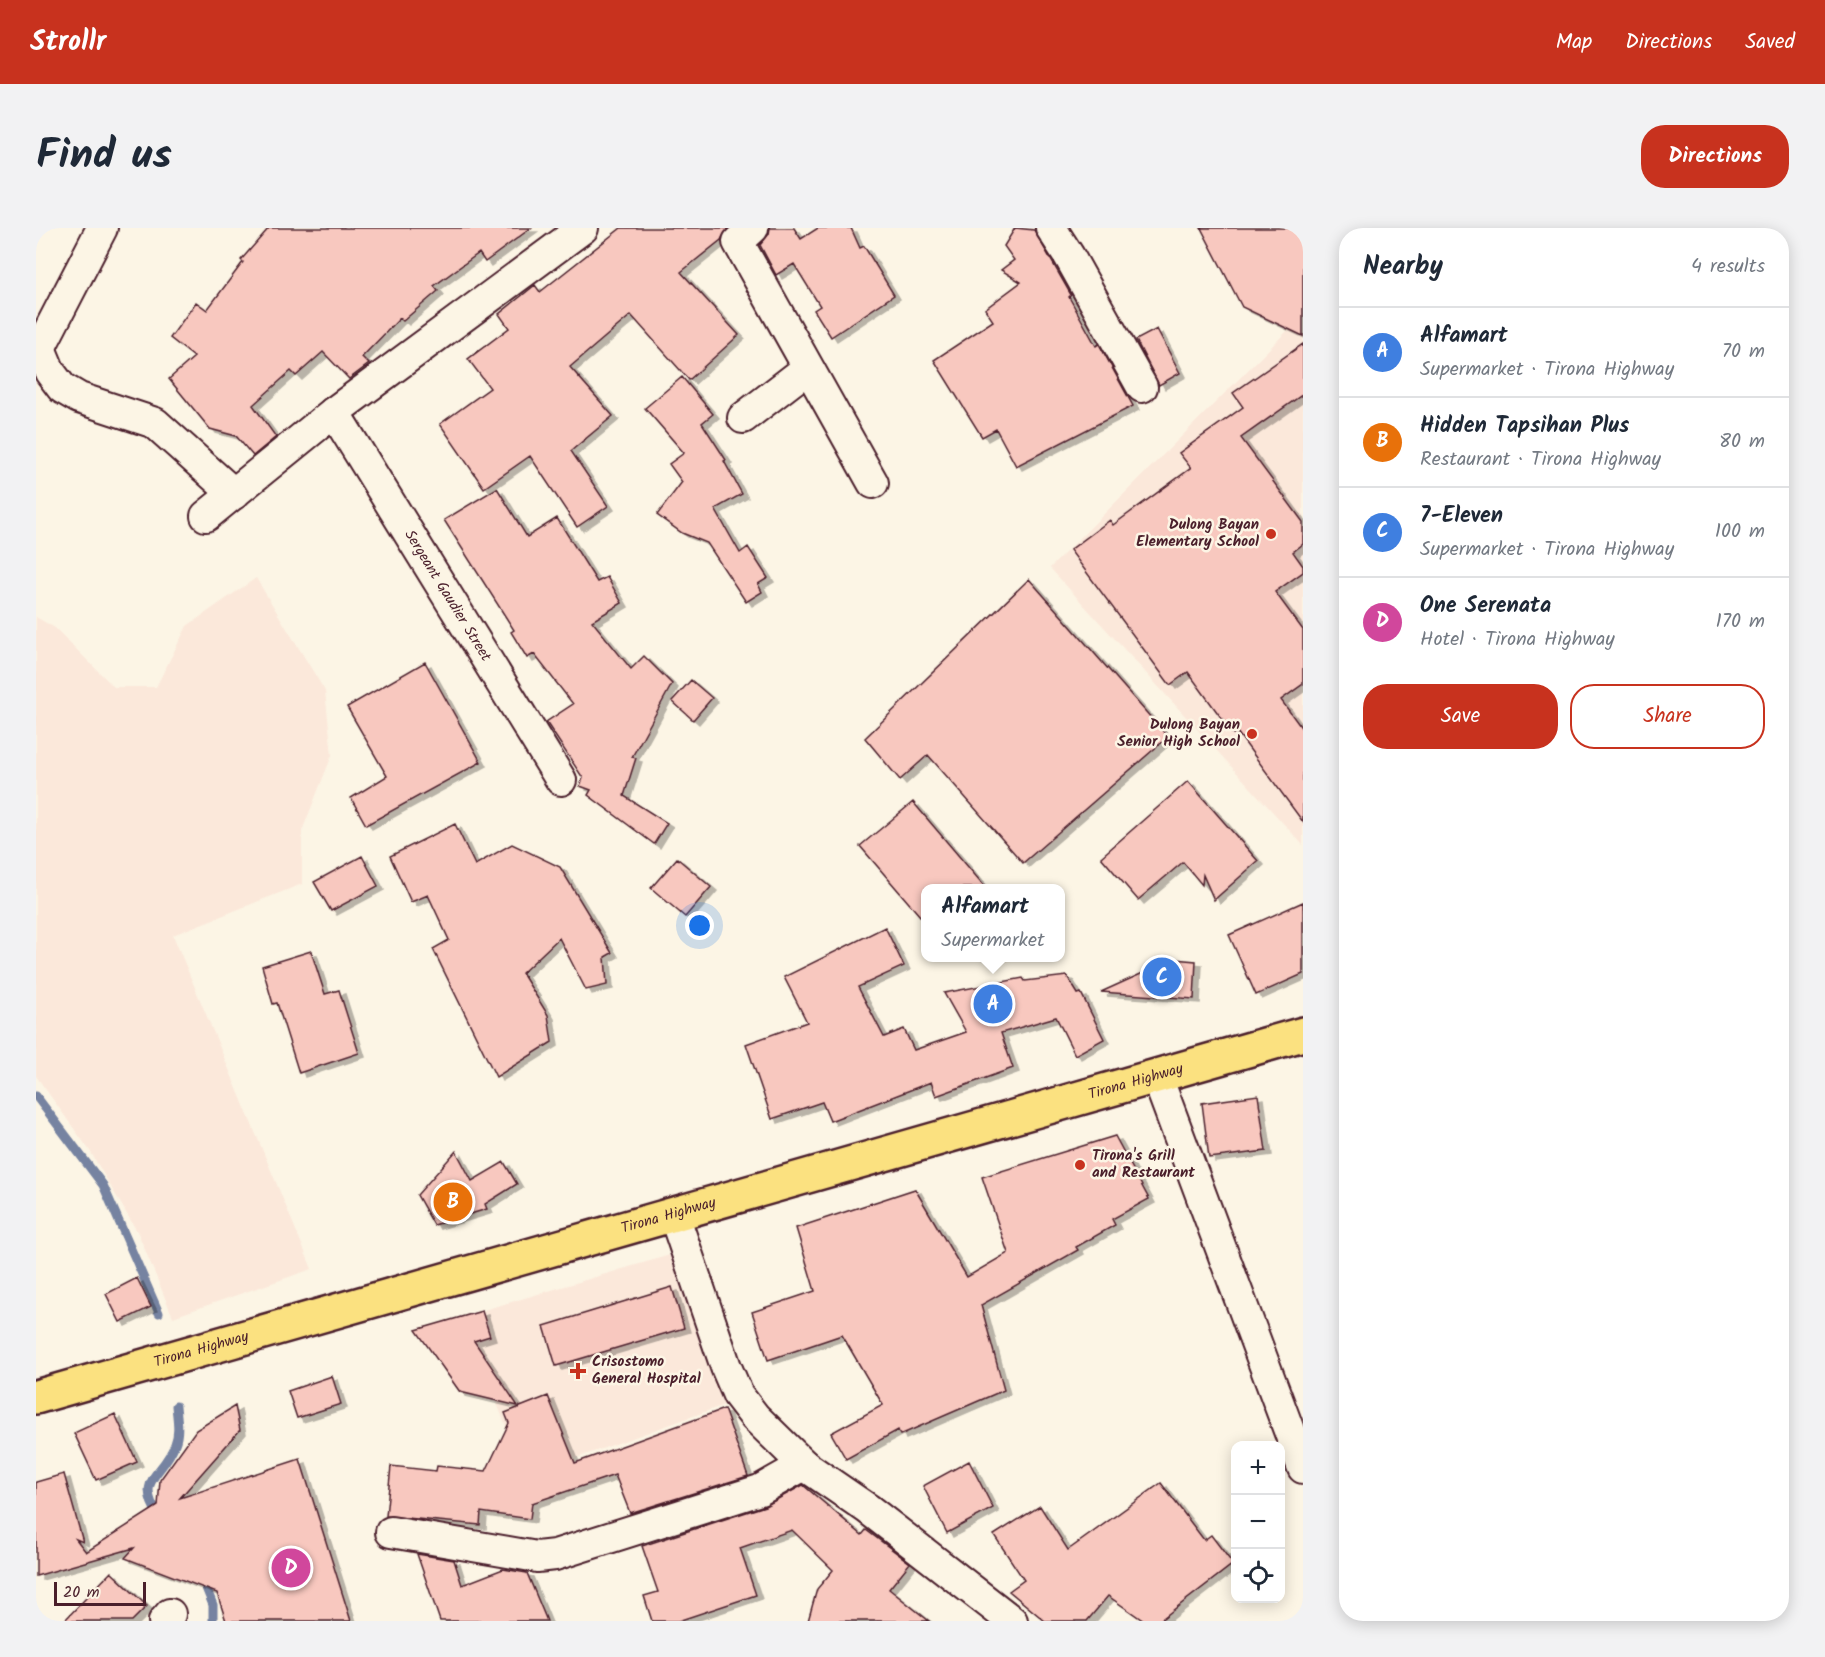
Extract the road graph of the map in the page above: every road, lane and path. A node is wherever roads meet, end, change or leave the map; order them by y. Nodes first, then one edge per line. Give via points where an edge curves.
1 (102, 228) edge
2 (583, 228) edge
3 (753, 228) edge
4 (1051, 228) edge
5 (38, 346) edge
6 (808, 368) junction
7 (1142, 387) dead end
8 (334, 412) junction
9 (743, 418) dead end
10 (873, 483) dead end
11 (234, 494) junction
12 (206, 516) dead end
13 (561, 780) dead end
14 (1303, 1034) edge
15 (1157, 1077) junction
16 (674, 1215) junction
17 (36, 1398) edge
18 (804, 1465) junction
19 (1303, 1468) edge
20 (391, 1532) dead end
21 (1012, 1621) edge

1 - 5 street
2 - 8 street
3 - 6 street via 738,242
4 - 7 street
5 - 11 street via 62,388 79,398 155,423
6 - 9 street
6 - 10 street
8 - 11 street
8 - 13 street, Sergeant Gaudier Street
11 - 12 street
14 - 15 main road, Tirona Highway
15 - 16 main road, Tirona Highway
15 - 19 street
16 - 17 main road, Tirona Highway
16 - 18 street via 738,1395
18 - 20 street via 760,1490 555,1555 537,1557
18 - 21 street via 868,1509

